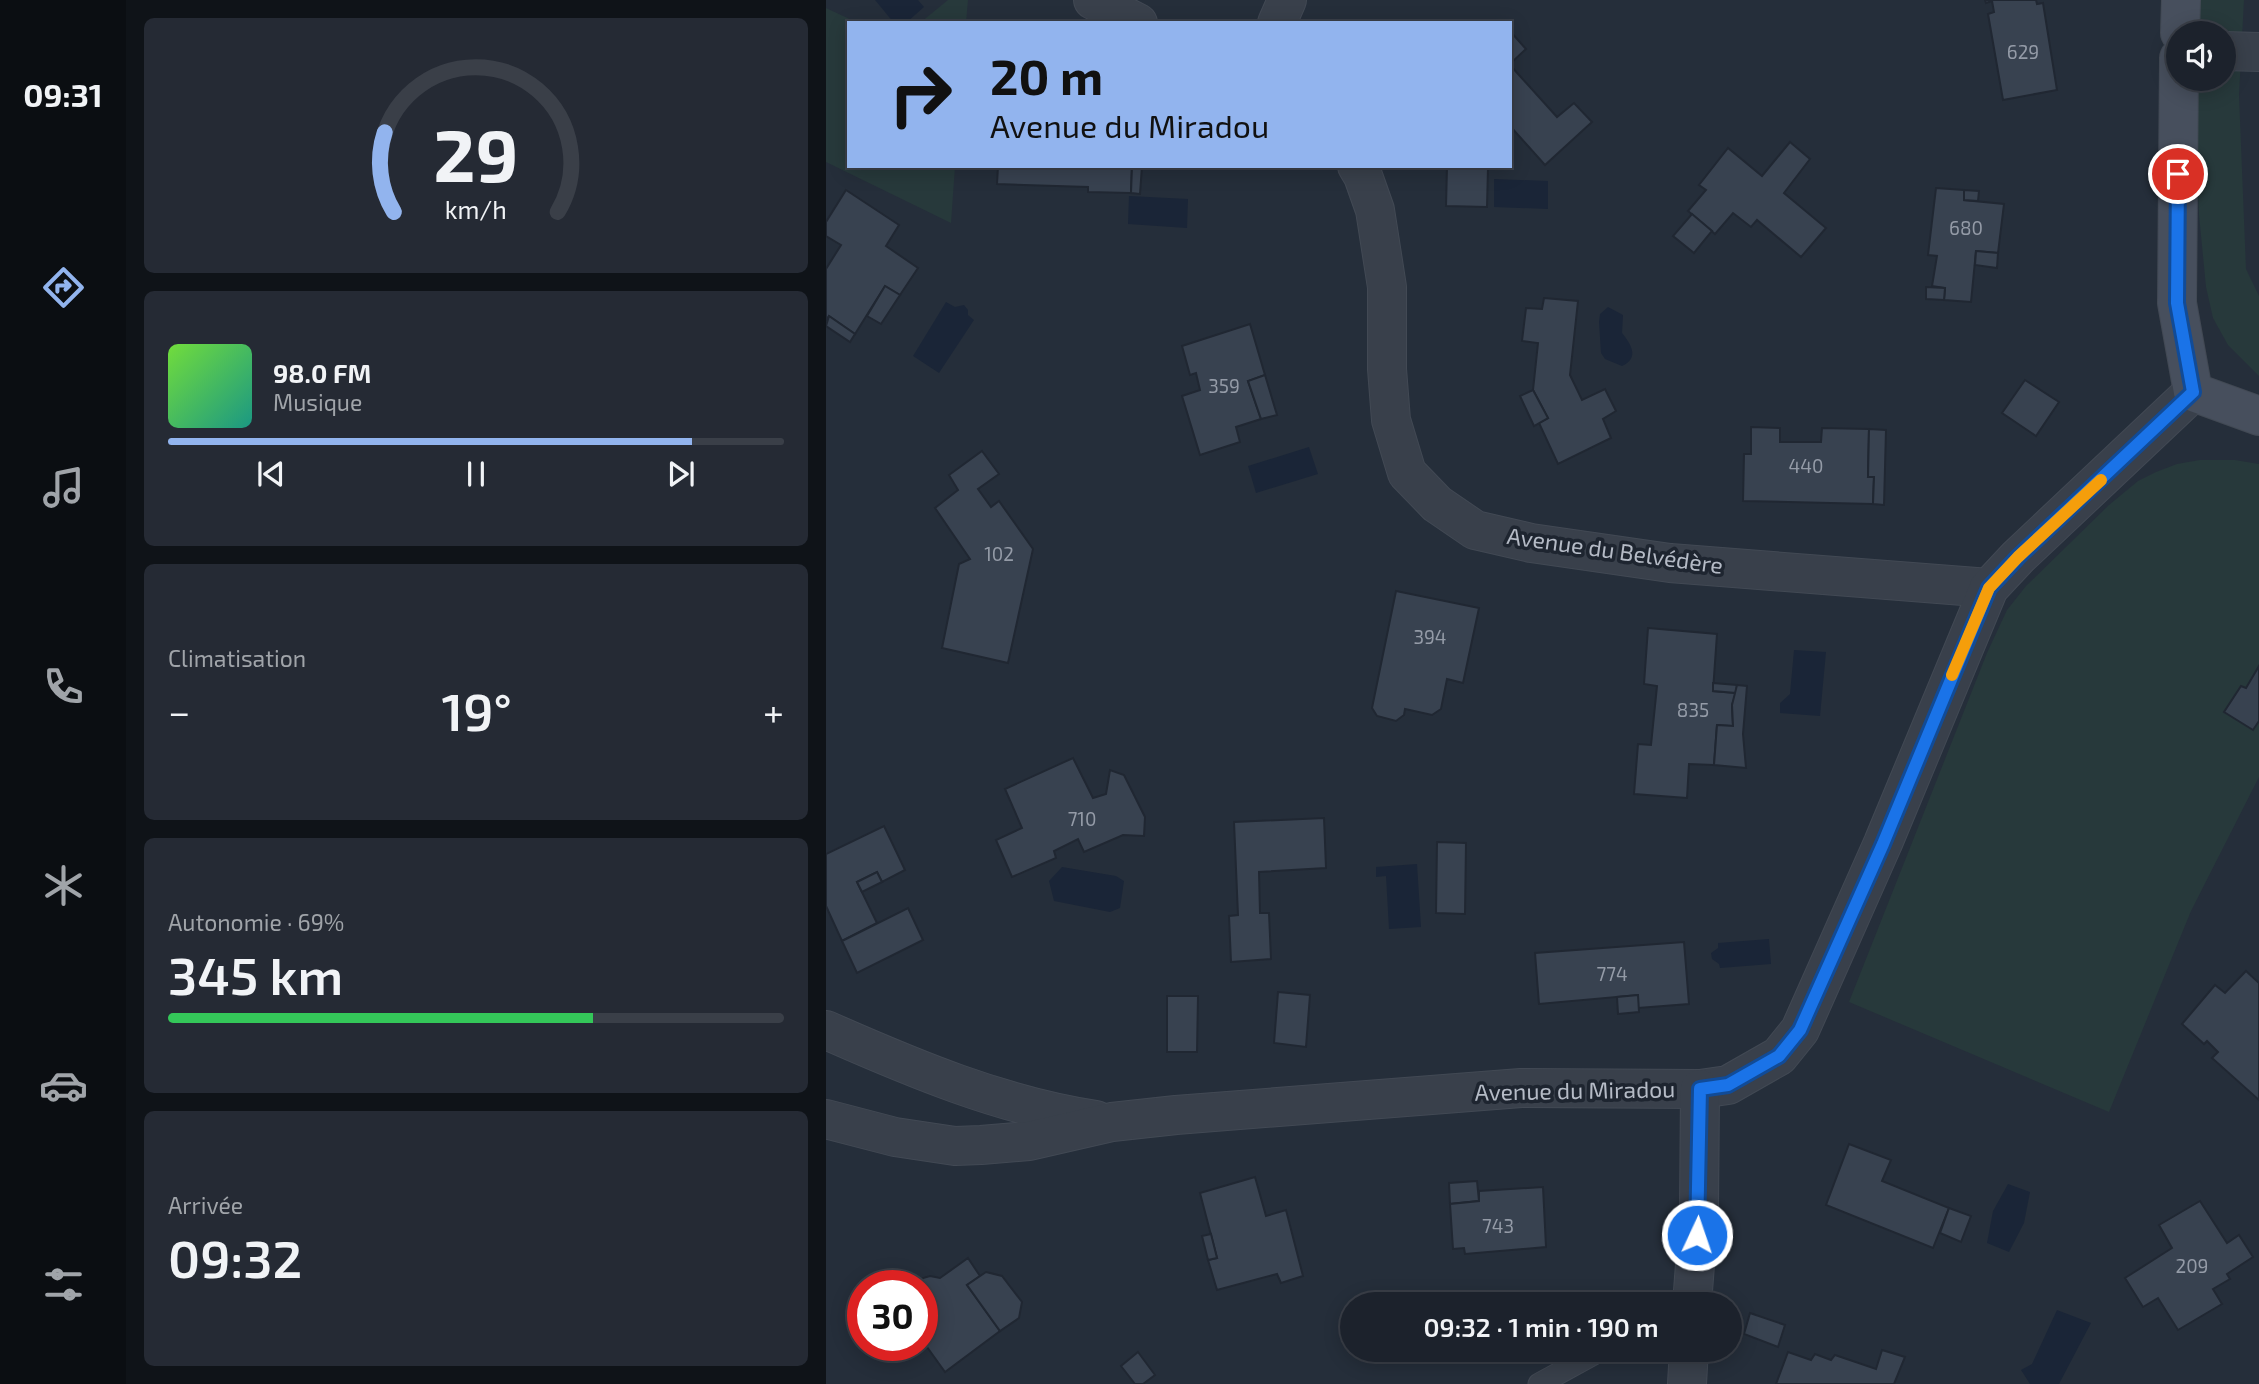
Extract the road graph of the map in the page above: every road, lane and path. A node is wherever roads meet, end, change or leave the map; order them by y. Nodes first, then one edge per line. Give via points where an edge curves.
1 (1093, 0) edge
2 (1287, 0) edge
3 (2181, 0) edge
4 (1134, 21) edge
5 (1278, 21) edge
6 (2180, 21) edge
7 (2236, 51) edge
8 (2259, 52) edge
9 (2179, 91) edge
10 (1358, 168) edge
11 (2193, 392) junction
12 (2259, 416) edge
13 (1989, 588) junction
14 (826, 1030) edge
15 (1700, 1089) junction
16 (826, 1119) edge
17 (1112, 1122) junction
18 (1693, 1292) edge
19 (1579, 1362) edge
20 (1688, 1362) edge
21 (1539, 1384) edge
22 (1687, 1384) edge

1 - 4 street
2 - 5 street
3 - 6 street
7 - 8 street
9 - 11 street via 2177,303
10 - 13 street, Avenue du Belvédère via 1375,210 1387,287 1391,420 1408,473 1437,504 1475,530 1670,563
11 - 12 street
11 - 13 street, Avenue du Miradou
13 - 15 street, Avenue du Miradou via 1800,1030 1779,1056 1728,1085
14 - 17 street, Avenue du Miradou via 969,1087
15 - 17 street, Avenue du Miradou via 1521,1088
15 - 18 street
16 - 17 street, Avenue du Miradou via 955,1146 1029,1141
19 - 21 lane
20 - 22 street

